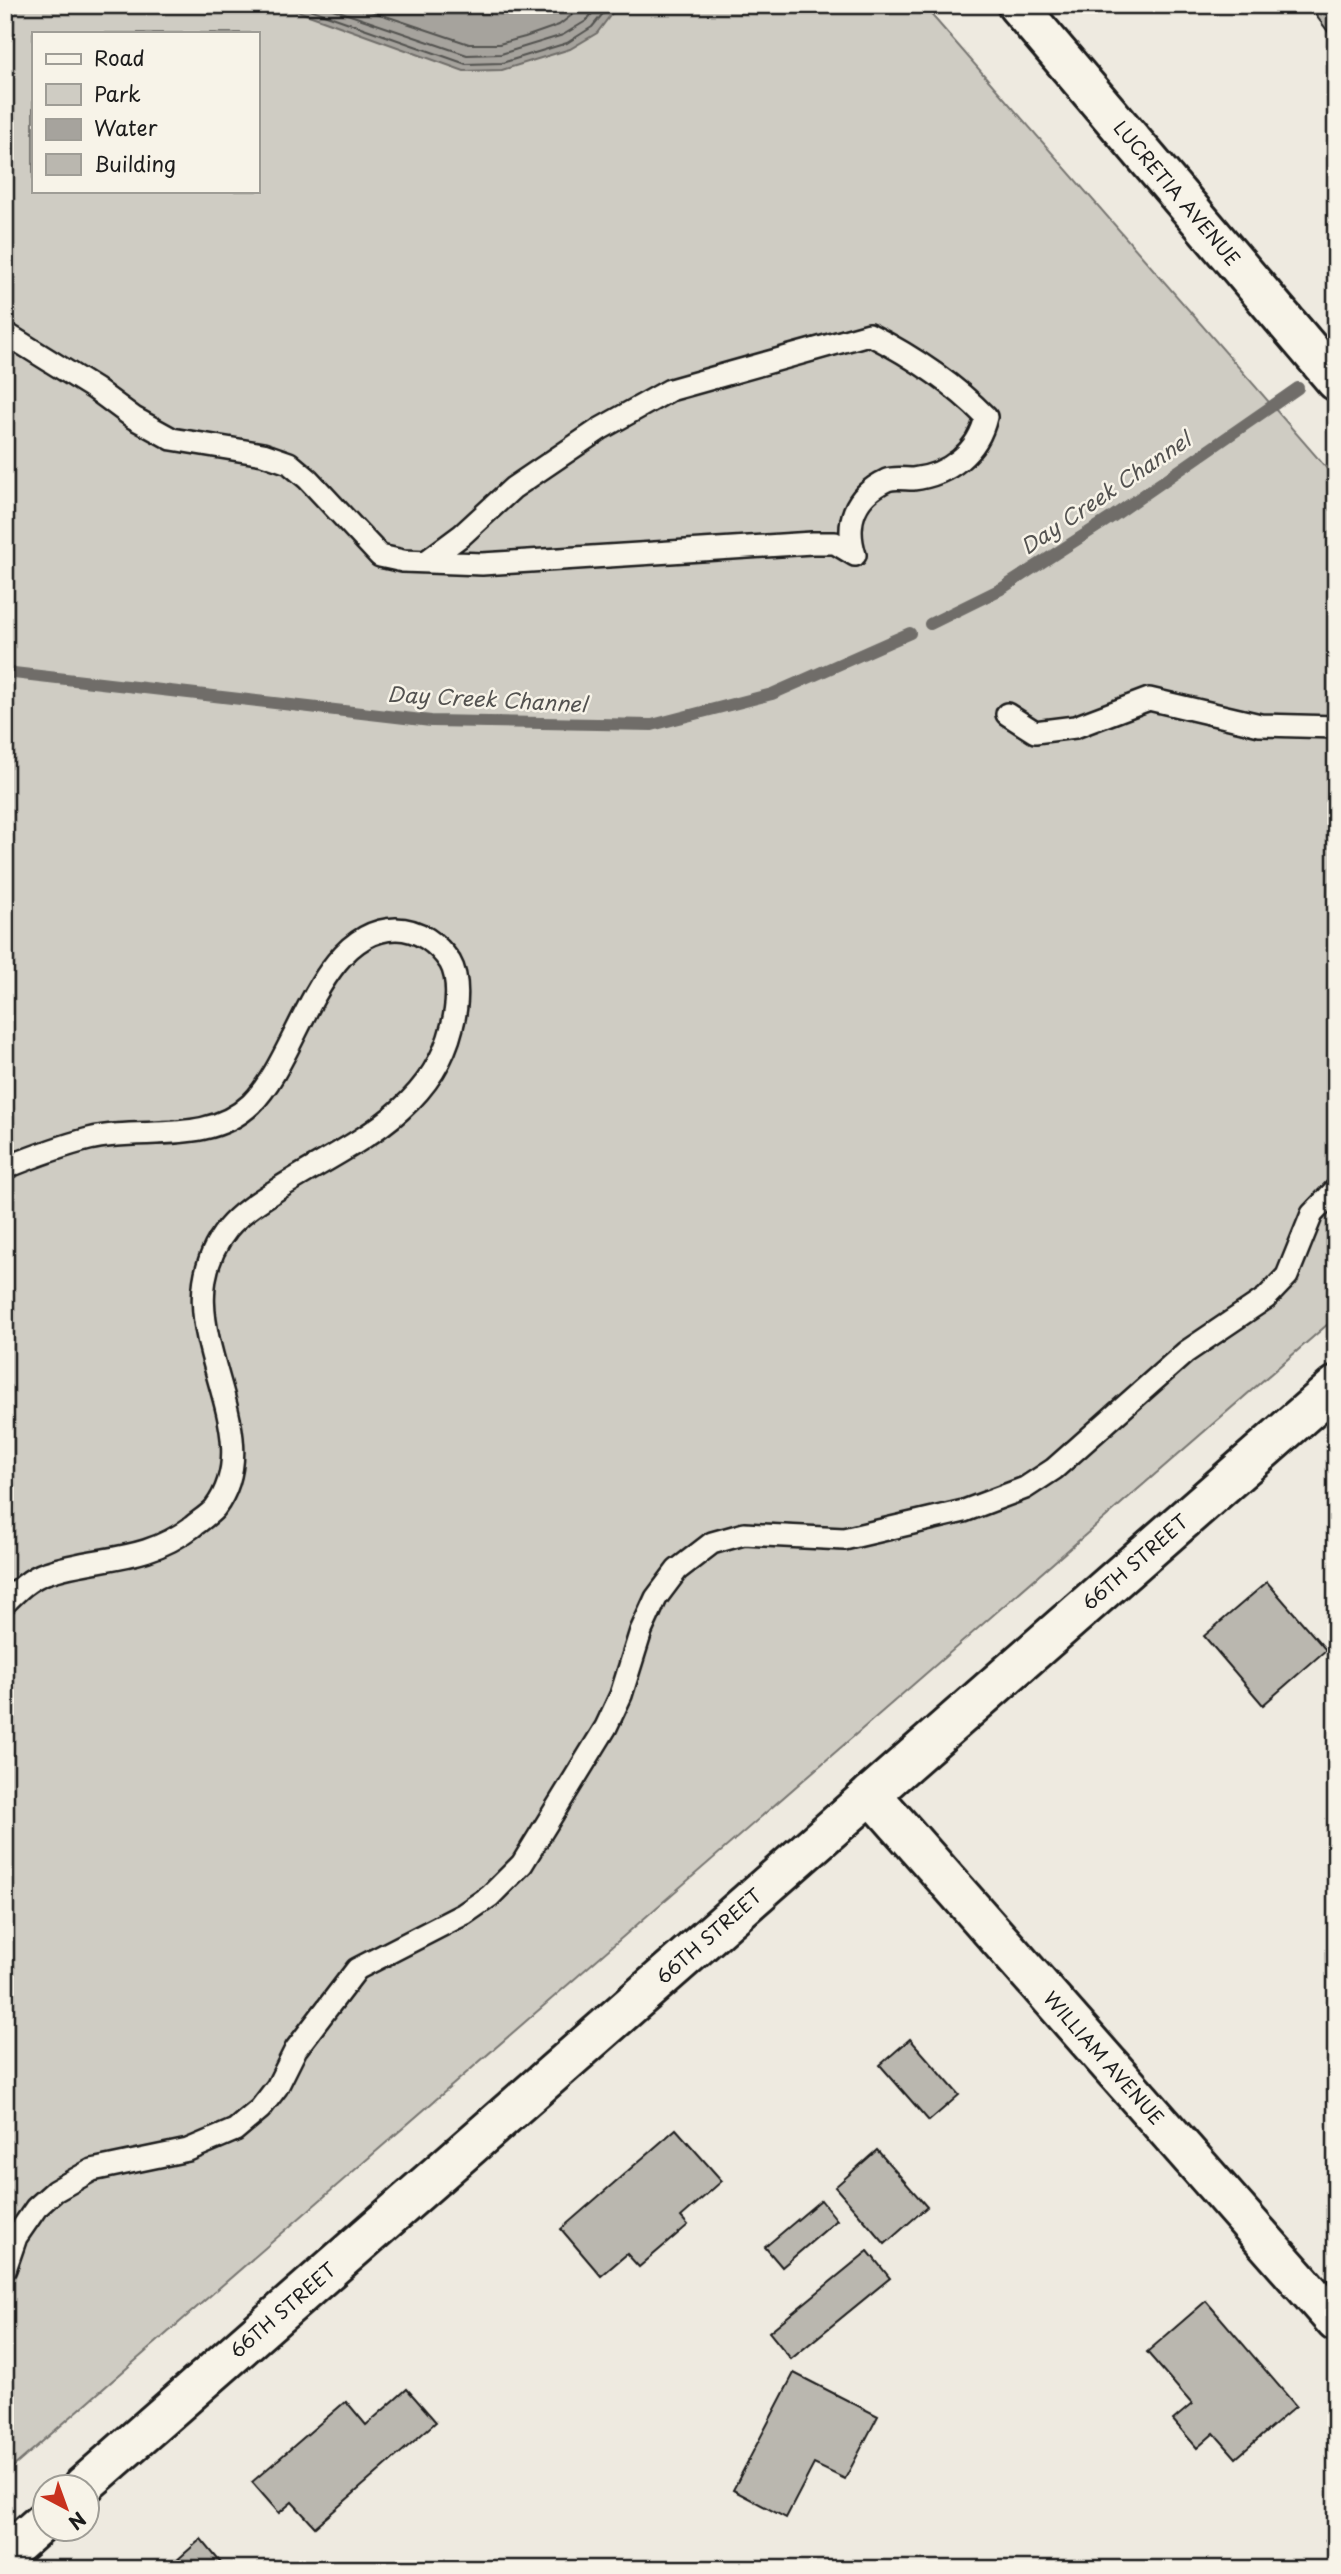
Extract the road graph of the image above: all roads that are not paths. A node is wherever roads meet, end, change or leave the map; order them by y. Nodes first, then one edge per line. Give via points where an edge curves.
1 (1017, 5) edge
2 (5, 333) edge
3 (1336, 381) edge
4 (427, 561) junction
5 (1007, 713) dead end
6 (1336, 727) edge
7 (5, 1168) edge
8 (1336, 1189) edge
9 (1336, 1386) edge
10 (5, 1603) edge
11 (871, 1794) junction
12 (5, 2269) edge
13 (1336, 2322) edge
14 (100, 2472) edge
15 (32, 2531) edge
16 (5, 2555) edge

1 - 3 street, LUCRETIA AVENUE
2 - 4 lane via 172,439 263,454 289,463 380,556
4 - 4 lane via 482,564 812,543 835,543 855,555 848,534 858,503 888,479 915,478 951,467 970,451 986,417 949,384 869,334 670,390 600,429 513,488
5 - 6 lane via 1035,732 1074,727 1149,699 1260,724
7 - 10 lane via 92,1138 168,1135 213,1126 250,1105 272,1077 326,979 350,947 373,934 398,929 433,940 453,966 457,1008 448,1043 418,1096 344,1153 257,1202 228,1227 204,1269 208,1349 233,1440 232,1478 213,1510 145,1553 45,1573 19,1588
8 - 12 lane via 1312,1214 1287,1276 1266,1298 1186,1352 1054,1469 1026,1488 964,1511 844,1539 744,1534 712,1542 677,1570 656,1598 641,1631 606,1727 522,1864 491,1896 464,1914 357,1969 296,2049 277,2087 260,2109 234,2130 188,2150 92,2170 55,2191 16,2237
9 - 11 street, 66TH STREET
11 - 13 street, WILLIAM AVENUE
11 - 14 street, 66TH STREET
15 - 16 street

